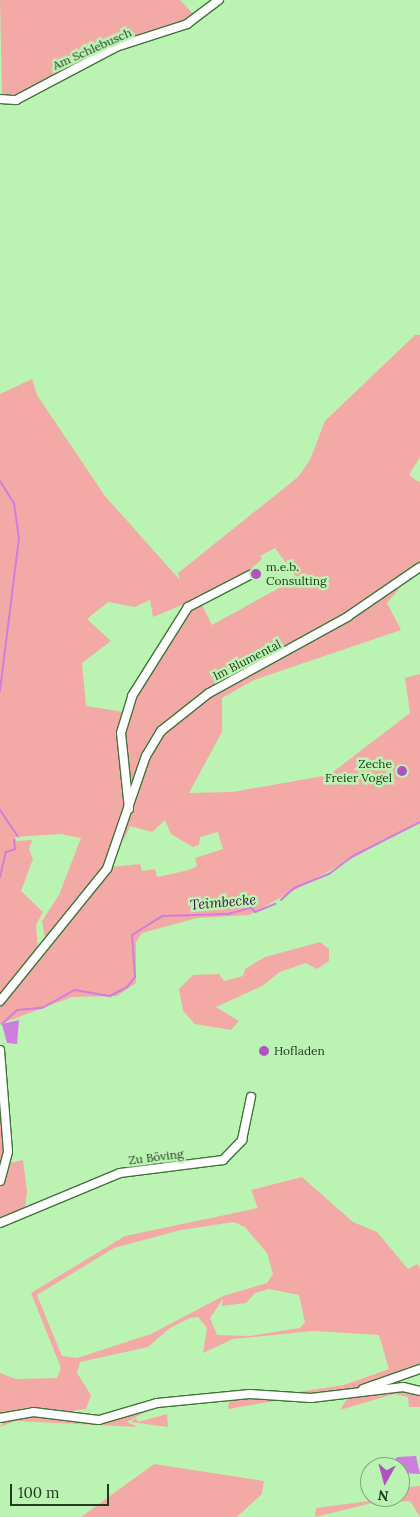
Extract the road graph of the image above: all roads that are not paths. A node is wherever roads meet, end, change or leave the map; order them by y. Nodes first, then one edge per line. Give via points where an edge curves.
1 (219, 0) edge
2 (0, 99) edge
3 (420, 567) edge
4 (250, 575) dead end
5 (129, 810) junction
6 (0, 1001) edge
7 (0, 1050) edge
8 (251, 1097) dead end
9 (0, 1181) edge
10 (0, 1223) edge
11 (420, 1369) edge
12 (362, 1390) junction
13 (420, 1391) edge
14 (0, 1418) edge

1 - 2 street, Am Schlebusch via 187,24 116,47 16,100
3 - 5 street, Im Blumental via 347,617 225,683 178,715 151,746
4 - 5 street, Im Blumental via 188,607 132,696 121,733
5 - 6 street, Im Blumental via 107,869
7 - 9 street via 8,1142
8 - 10 street, Zu Böving via 242,1140 222,1160 120,1173
11 - 12 street
12 - 13 street via 403,1387
12 - 14 street via 311,1398 250,1394 191,1399 158,1403 99,1420 33,1412

